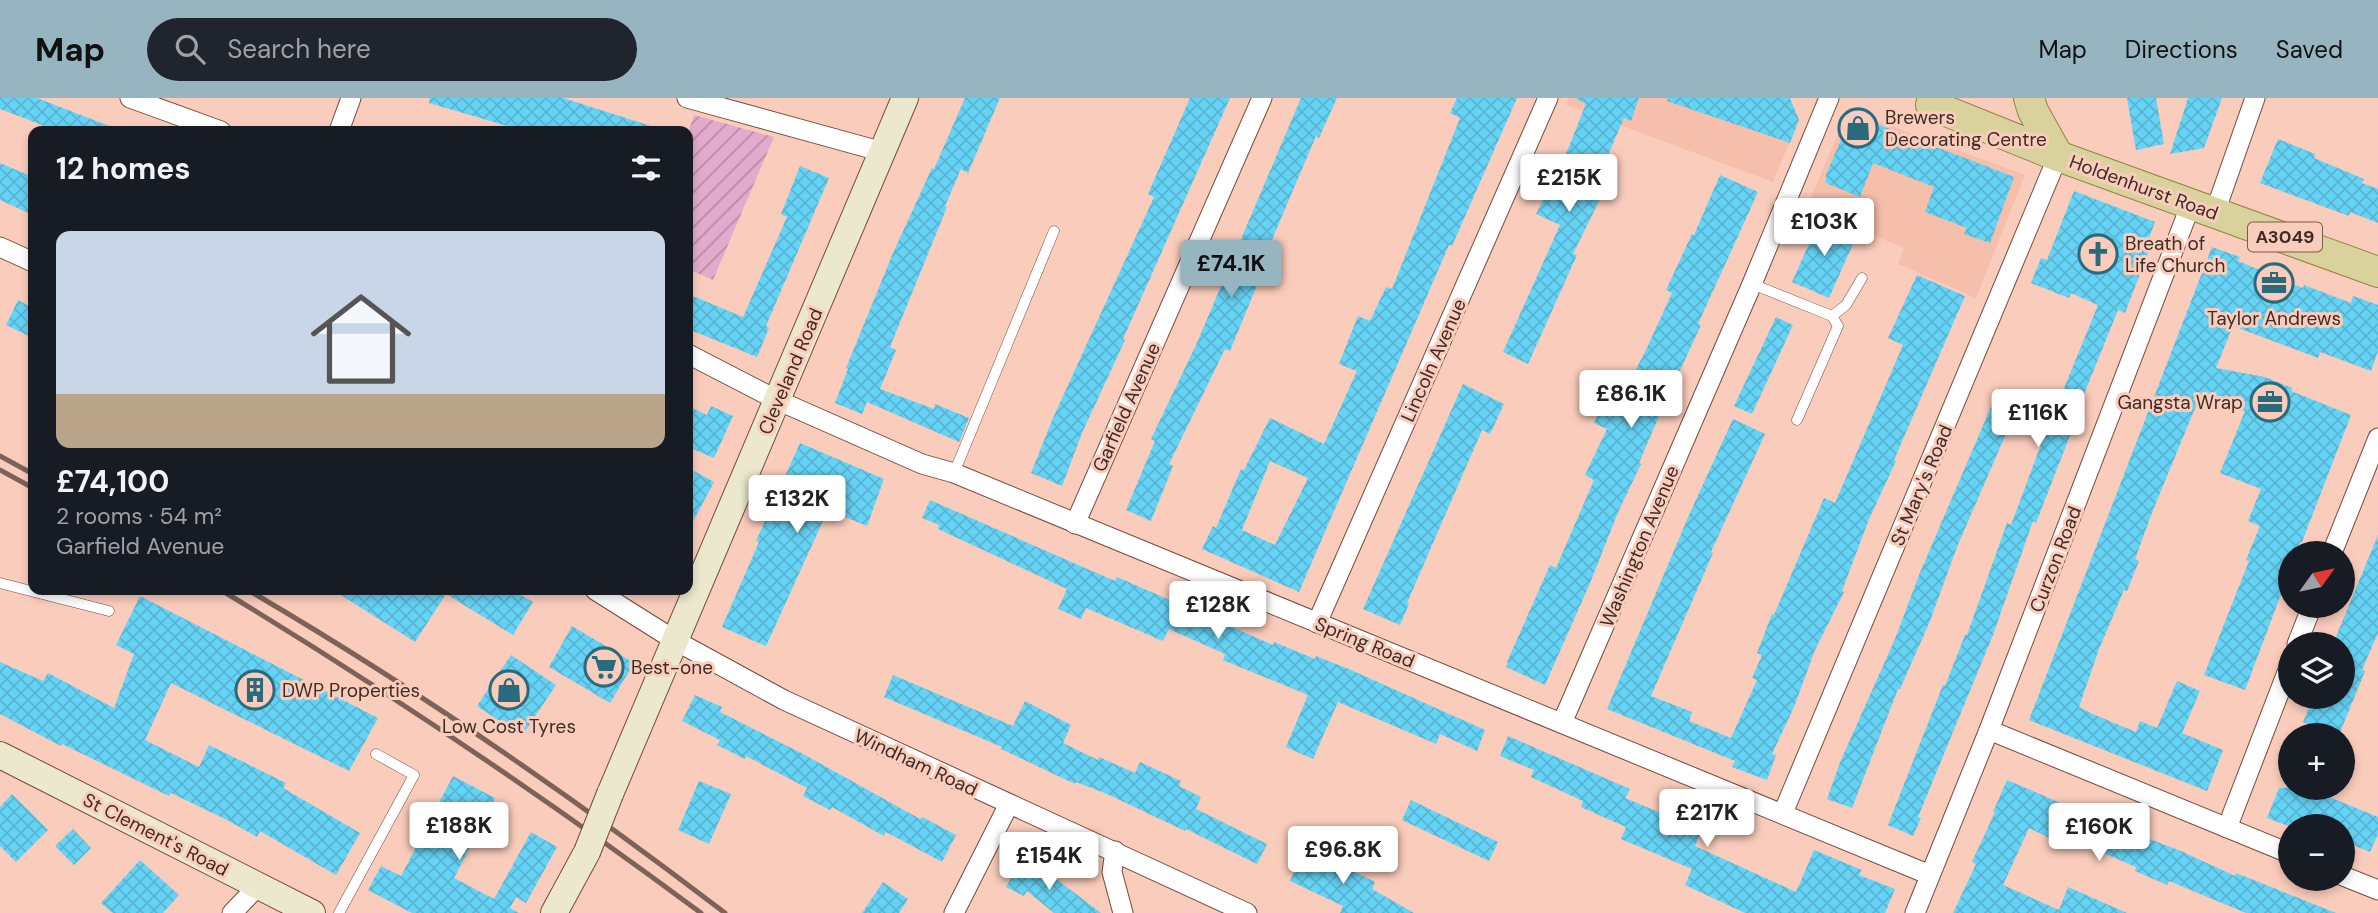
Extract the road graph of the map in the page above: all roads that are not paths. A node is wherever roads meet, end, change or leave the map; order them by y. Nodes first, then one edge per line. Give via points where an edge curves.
1 (130, 98) edge
2 (351, 98) edge
3 (687, 98) edge
4 (905, 98) edge
5 (1262, 98) edge
6 (1548, 98) edge
7 (1829, 98) edge
8 (2029, 98) edge
9 (2255, 98) edge
10 (1939, 103) edge
11 (207, 126) edge
12 (341, 126) edge
13 (883, 152) junction
14 (2059, 156) junction
15 (2203, 208) junction
16 (1054, 231) dead end
17 (0, 247) edge
18 (28, 260) edge
19 (2378, 272) edge
20 (1862, 278) dead end
21 (1752, 284) junction
22 (1832, 316) junction
23 (693, 357) edge
24 (777, 400) junction
25 (1797, 419) dead end
26 (2378, 438) edge
27 (954, 474) junction
28 (1075, 524) junction
29 (2337, 541) edge
30 (0, 583) edge
31 (28, 590) edge
32 (47, 595) edge
33 (603, 595) edge
34 (109, 611) dead end
35 (1317, 623) junction
36 (676, 640) junction
37 (2278, 696) edge
38 (1562, 723) junction
39 (1989, 730) junction
40 (376, 754) dead end
41 (0, 755) edge
42 (1009, 804) junction
43 (1783, 813) junction
44 (2227, 828) junction
45 (2278, 849) edge
46 (1115, 851) junction
47 (1930, 874) junction
48 (2355, 881) edge
49 (258, 886) junction
50 (2378, 890) edge
51 (232, 913) edge
52 (312, 913) edge
53 (339, 913) edge
54 (554, 913) edge
55 (954, 913) edge
56 (1123, 913) edge
57 (1247, 913) edge
58 (1914, 913) edge

1 - 11 street
2 - 12 street
3 - 13 street
4 - 13 street, Cleveland Road
5 - 28 street, Garfield Avenue
6 - 35 street, Lincoln Avenue
7 - 21 street, Washington Avenue
8 - 14 main road
9 - 15 street, Curzon Road
10 - 14 main road, Holdenhurst Road / A3049
13 - 24 street, Cleveland Road
14 - 15 main road, Holdenhurst Road / A3049
14 - 43 street, St Mary's Road
15 - 19 main road, Holdenhurst Road / A3049
15 - 39 street, Curzon Road
16 - 27 lane
17 - 18 street
20 - 22 lane via 1846,304
21 - 22 lane
21 - 38 street, Washington Avenue
22 - 25 lane via 1838,326
23 - 24 street, Spring Road
24 - 27 street, Spring Road
24 - 36 street, Cleveland Road
26 - 29 street
27 - 28 street, Spring Road
28 - 35 street, Spring Road
30 - 31 lane
32 - 34 lane
33 - 36 street, Windham Road
35 - 38 street, Spring Road
36 - 42 street, Windham Road via 784,700
36 - 54 street, Cleveland Road, bridge via 587,852
37 - 44 street
38 - 43 street, Spring Road
39 - 44 street
39 - 47 street, Curzon Road
40 - 53 lane via 414,775
41 - 49 street, St Clement's Road
42 - 46 street, Windham Road
42 - 55 street
43 - 47 street, Spring Road
44 - 45 street
46 - 56 street via 1112,872
46 - 57 street, Windham Road
47 - 58 street, Curzon Road
48 - 50 street
49 - 51 street
49 - 52 street, St Clement's Road

